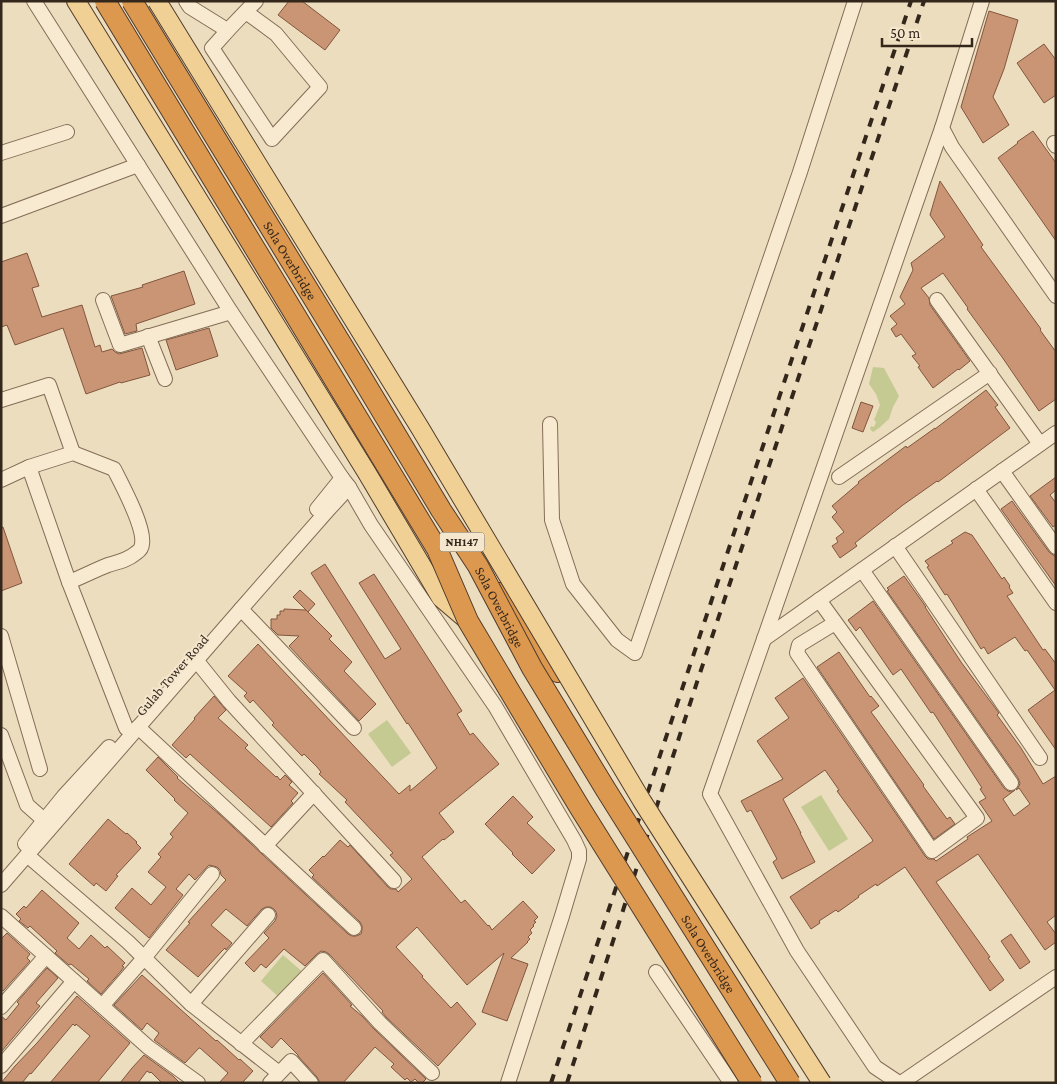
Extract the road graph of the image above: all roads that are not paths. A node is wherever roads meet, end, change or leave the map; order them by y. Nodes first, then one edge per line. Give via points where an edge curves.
1 (34, 1) edge
2 (76, 1) edge
3 (105, 1) edge
4 (132, 1) edge
5 (158, 1) edge
6 (186, 1) edge
7 (256, 1) edge
8 (982, 1) edge
9 (852, 3) edge
10 (246, 12) junction
11 (227, 30) junction
12 (942, 128) junction
13 (67, 132) dead end
14 (1, 153) edge
15 (138, 166) junction
16 (1, 216) edge
17 (1056, 296) edge
18 (103, 300) dead end
19 (937, 300) dead end
20 (231, 312) junction
21 (148, 336) junction
22 (990, 373) junction
23 (165, 379) dead end
24 (1, 400) edge
25 (550, 424) dead end
26 (1056, 433) edge
27 (1040, 444) junction
28 (73, 453) junction
29 (29, 467) junction
30 (1002, 471) junction
31 (839, 477) dead end
32 (1, 480) edge
33 (346, 483) junction
34 (976, 490) junction
35 (895, 546) junction
36 (1056, 547) edge
37 (478, 566) junction
38 (862, 570) junction
39 (69, 582) junction
40 (819, 600) junction
41 (1056, 603) edge
42 (241, 609) junction
43 (468, 621) junction
44 (835, 623) junction
45 (1, 636) edge
46 (764, 639) junction
47 (196, 660) junction
48 (596, 722) junction
49 (132, 727) junction
50 (354, 728) dead end
51 (1, 735) edge
52 (1040, 758) dead end
53 (40, 769) dead end
54 (1011, 783) dead end
55 (314, 793) junction
56 (44, 820) junction
57 (265, 846) junction
58 (27, 855) junction
59 (1, 871) edge
60 (212, 874) dead end
61 (394, 881) dead end
62 (1, 885) edge
63 (268, 915) dead end
64 (1, 916) edge
65 (354, 928) dead end
66 (46, 956) junction
67 (144, 958) junction
68 (656, 972) dead end
69 (1056, 977) edge
70 (74, 981) junction
71 (191, 1004) junction
72 (102, 1006) junction
73 (1, 1007) edge
74 (241, 1044) junction
75 (1, 1066) edge
76 (432, 1073) dead end
77 (275, 1078) edge
78 (198, 1083) edge
79 (310, 1083) edge
80 (508, 1083) edge
81 (732, 1083) edge
82 (752, 1083) edge
83 (790, 1083) edge
84 (822, 1083) edge
85 (900, 1083) edge

1 - 15 street
2 - 43 main road via 441,598
3 - 43 highway, Sola Overbridge / NH147, bridge via 437,549
4 - 37 highway, Sola Overbridge / NH147, bridge
5 - 48 main road, bridge
6 - 11 street via 190,7
7 - 10 street
8 - 12 street
9 - 25 street via 797,181 636,653 617,640 573,584 552,520
10 - 11 street
10 - 11 street via 276,34 320,87 272,139 212,48
12 - 17 street
12 - 46 street
13 - 14 street
15 - 16 street
15 - 20 street
18 - 21 street via 120,345
19 - 22 street
20 - 21 street
20 - 33 street
21 - 23 street
22 - 27 street
22 - 31 street
24 - 28 street via 54,383
26 - 27 street
27 - 30 street
28 - 29 street
28 - 39 street via 114,469 138,521 142,544 127,559
29 - 32 street
29 - 39 street
30 - 34 street
30 - 36 street
33 - 42 street via 328,510
33 - 49 street, Gulab Tower Road via 321,505
33 - 80 street via 371,525 495,706 579,851 562,916
34 - 35 street
34 - 41 street
35 - 38 street
35 - 52 street
37 - 48 highway, bridge
37 - 83 highway, Sola Overbridge / NH147, bridge via 532,668
38 - 40 street
38 - 54 street
39 - 49 street
40 - 44 street
40 - 46 street
42 - 47 street
42 - 50 street
43 - 82 highway, Sola Overbridge / NH147, bridge via 580,808
44 - 44 street via 977,818 932,851 797,653 798,645
45 - 53 street
46 - 85 street via 710,794 797,951 875,1067
47 - 49 street
47 - 55 street via 229,701
48 - 84 main road, bridge
49 - 56 street, Gulab Tower Road
49 - 57 street
49 - 58 street
51 - 56 street via 27,805
55 - 57 street
55 - 61 street
56 - 59 street, Gulab Tower Road
57 - 65 street
58 - 62 street
58 - 67 street
60 - 67 street
63 - 71 street
64 - 66 street
66 - 70 street
66 - 73 street
67 - 71 street
67 - 72 street
68 - 81 street
69 - 85 street
70 - 72 street
70 - 75 street
71 - 74 street
72 - 78 street via 148,1047
74 - 76 street via 323,960 380,1023
74 - 77 street
77 - 79 street via 291,1061

